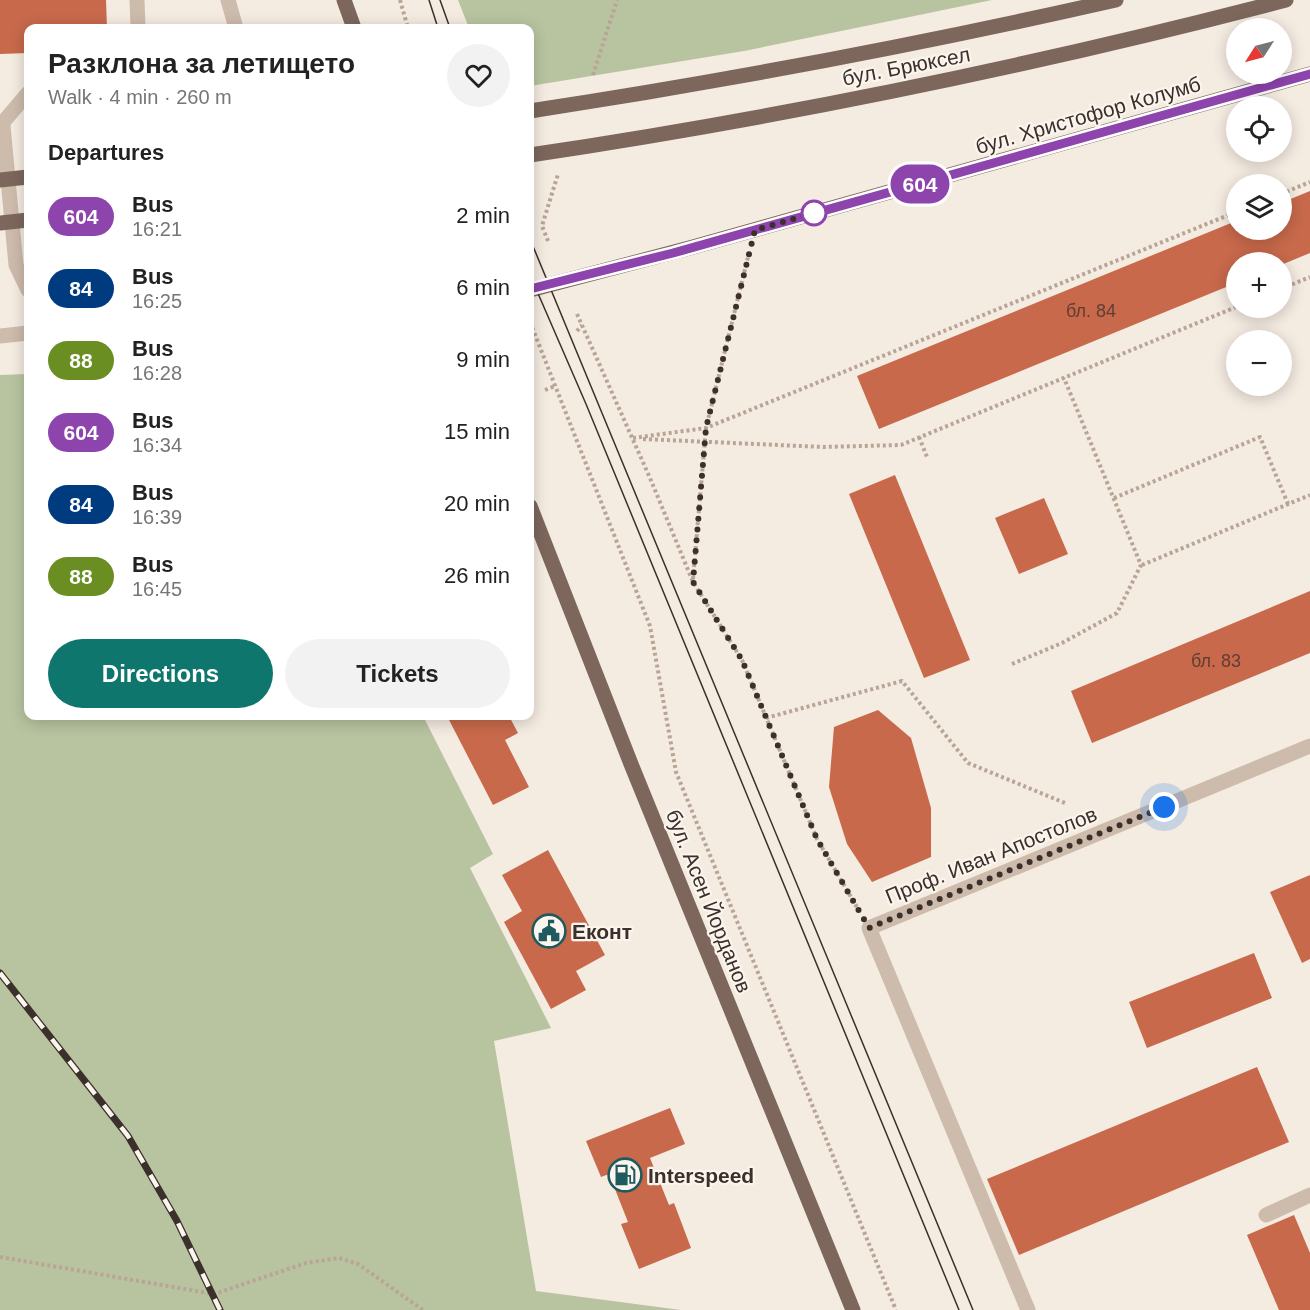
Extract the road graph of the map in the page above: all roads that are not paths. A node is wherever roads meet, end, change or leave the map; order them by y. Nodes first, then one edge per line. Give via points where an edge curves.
1 (137, 0) edge
2 (228, 0) edge
3 (344, 0) edge
4 (1116, 0) edge
5 (1286, 0) edge
6 (138, 24) edge
7 (235, 24) edge
8 (353, 24) edge
9 (1310, 74) edge
10 (24, 98) edge
11 (534, 110) edge
12 (1, 126) edge
13 (534, 153) edge
14 (24, 177) edge
15 (0, 180) edge
16 (24, 221) edge
17 (0, 224) edge
18 (24, 282) edge
19 (534, 289) edge
20 (24, 333) edge
21 (0, 336) edge
22 (534, 516) edge
23 (534, 540) edge
24 (554, 567) junction
25 (1310, 746) edge
26 (1310, 1195) edge
27 (1266, 1215) dead end
28 (853, 1310) edge
29 (1028, 1310) edge

1 - 6 street
2 - 7 street
3 - 8 main road
4 - 11 main road, бул. Брюксел, bridge via 963,34 661,91
5 - 13 main road, бул. Брюксел, bridge via 977,74 666,134
9 - 19 main road, бул. Христофор Колумб
10 - 12 street
12 - 18 street via 16,265
14 - 15 main road, bridge
16 - 17 main road, bridge
20 - 21 street
22 - 24 main road, бул. Асен Йорданов
23 - 24 main road
24 - 28 main road, бул. Асен Йорданов
25 - 29 street, Проф. Иван Апостолов via 869,928
26 - 27 street

